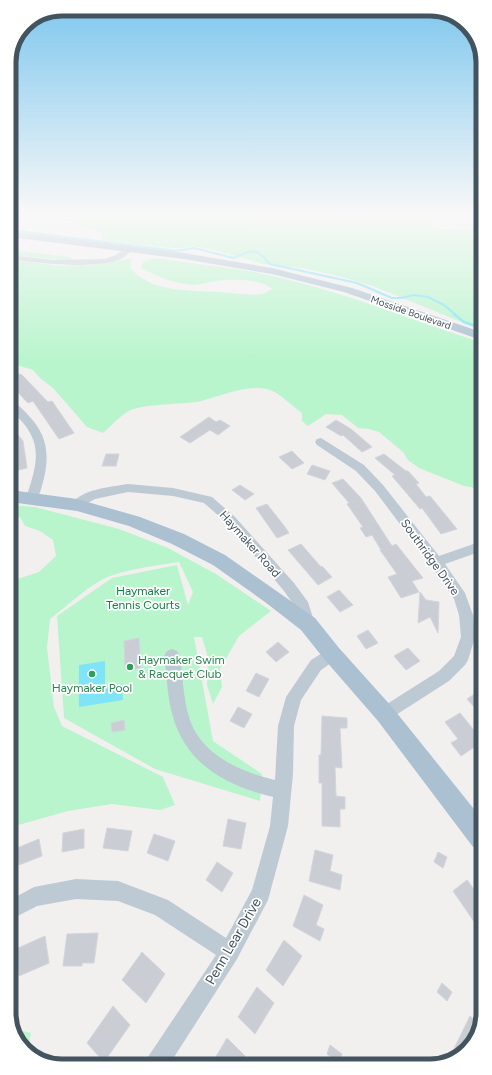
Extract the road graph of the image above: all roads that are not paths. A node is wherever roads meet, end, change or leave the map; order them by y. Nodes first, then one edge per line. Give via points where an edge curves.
1 (221, 262) edge
2 (476, 334) edge
3 (16, 409) edge
4 (321, 442) dead end
5 (16, 497) edge
6 (32, 498) junction
7 (77, 505) junction
8 (476, 548) edge
9 (437, 562) junction
10 (308, 624) junction
11 (332, 654) junction
12 (172, 656) dead end
13 (385, 714) junction
14 (282, 791) junction
15 (476, 830) edge
16 (16, 907) edge
17 (230, 952) junction
18 (160, 1059) edge

1 - 2 main road, Mosside Boulevard via 306,279 354,292
3 - 6 street via 37,434 42,448 42,465
4 - 9 street, Southridge Drive via 360,468 379,488
5 - 6 main road, Haymaker Road
6 - 7 main road, Haymaker Road
7 - 10 main road, Haymaker Road via 134,521 219,560
7 - 10 street, Haymaker Road via 92,495 128,488 173,492 208,500 231,520 289,587 303,606
8 - 9 street
9 - 13 street, Southridge Drive via 460,597 466,615 468,637 460,660 444,676
10 - 11 main road, Haymaker Road
11 - 13 main road, Haymaker Road
11 - 14 street, Penn Lear Drive via 316,665 294,697 286,726
12 - 14 street via 181,718 191,742 203,755 229,772 259,786
13 - 15 main road, Haymaker Road
14 - 17 street, Penn Lear Drive via 279,826 260,893
16 - 17 street via 34,897 76,889 118,891 161,907
17 - 18 street, Penn Lear Drive

